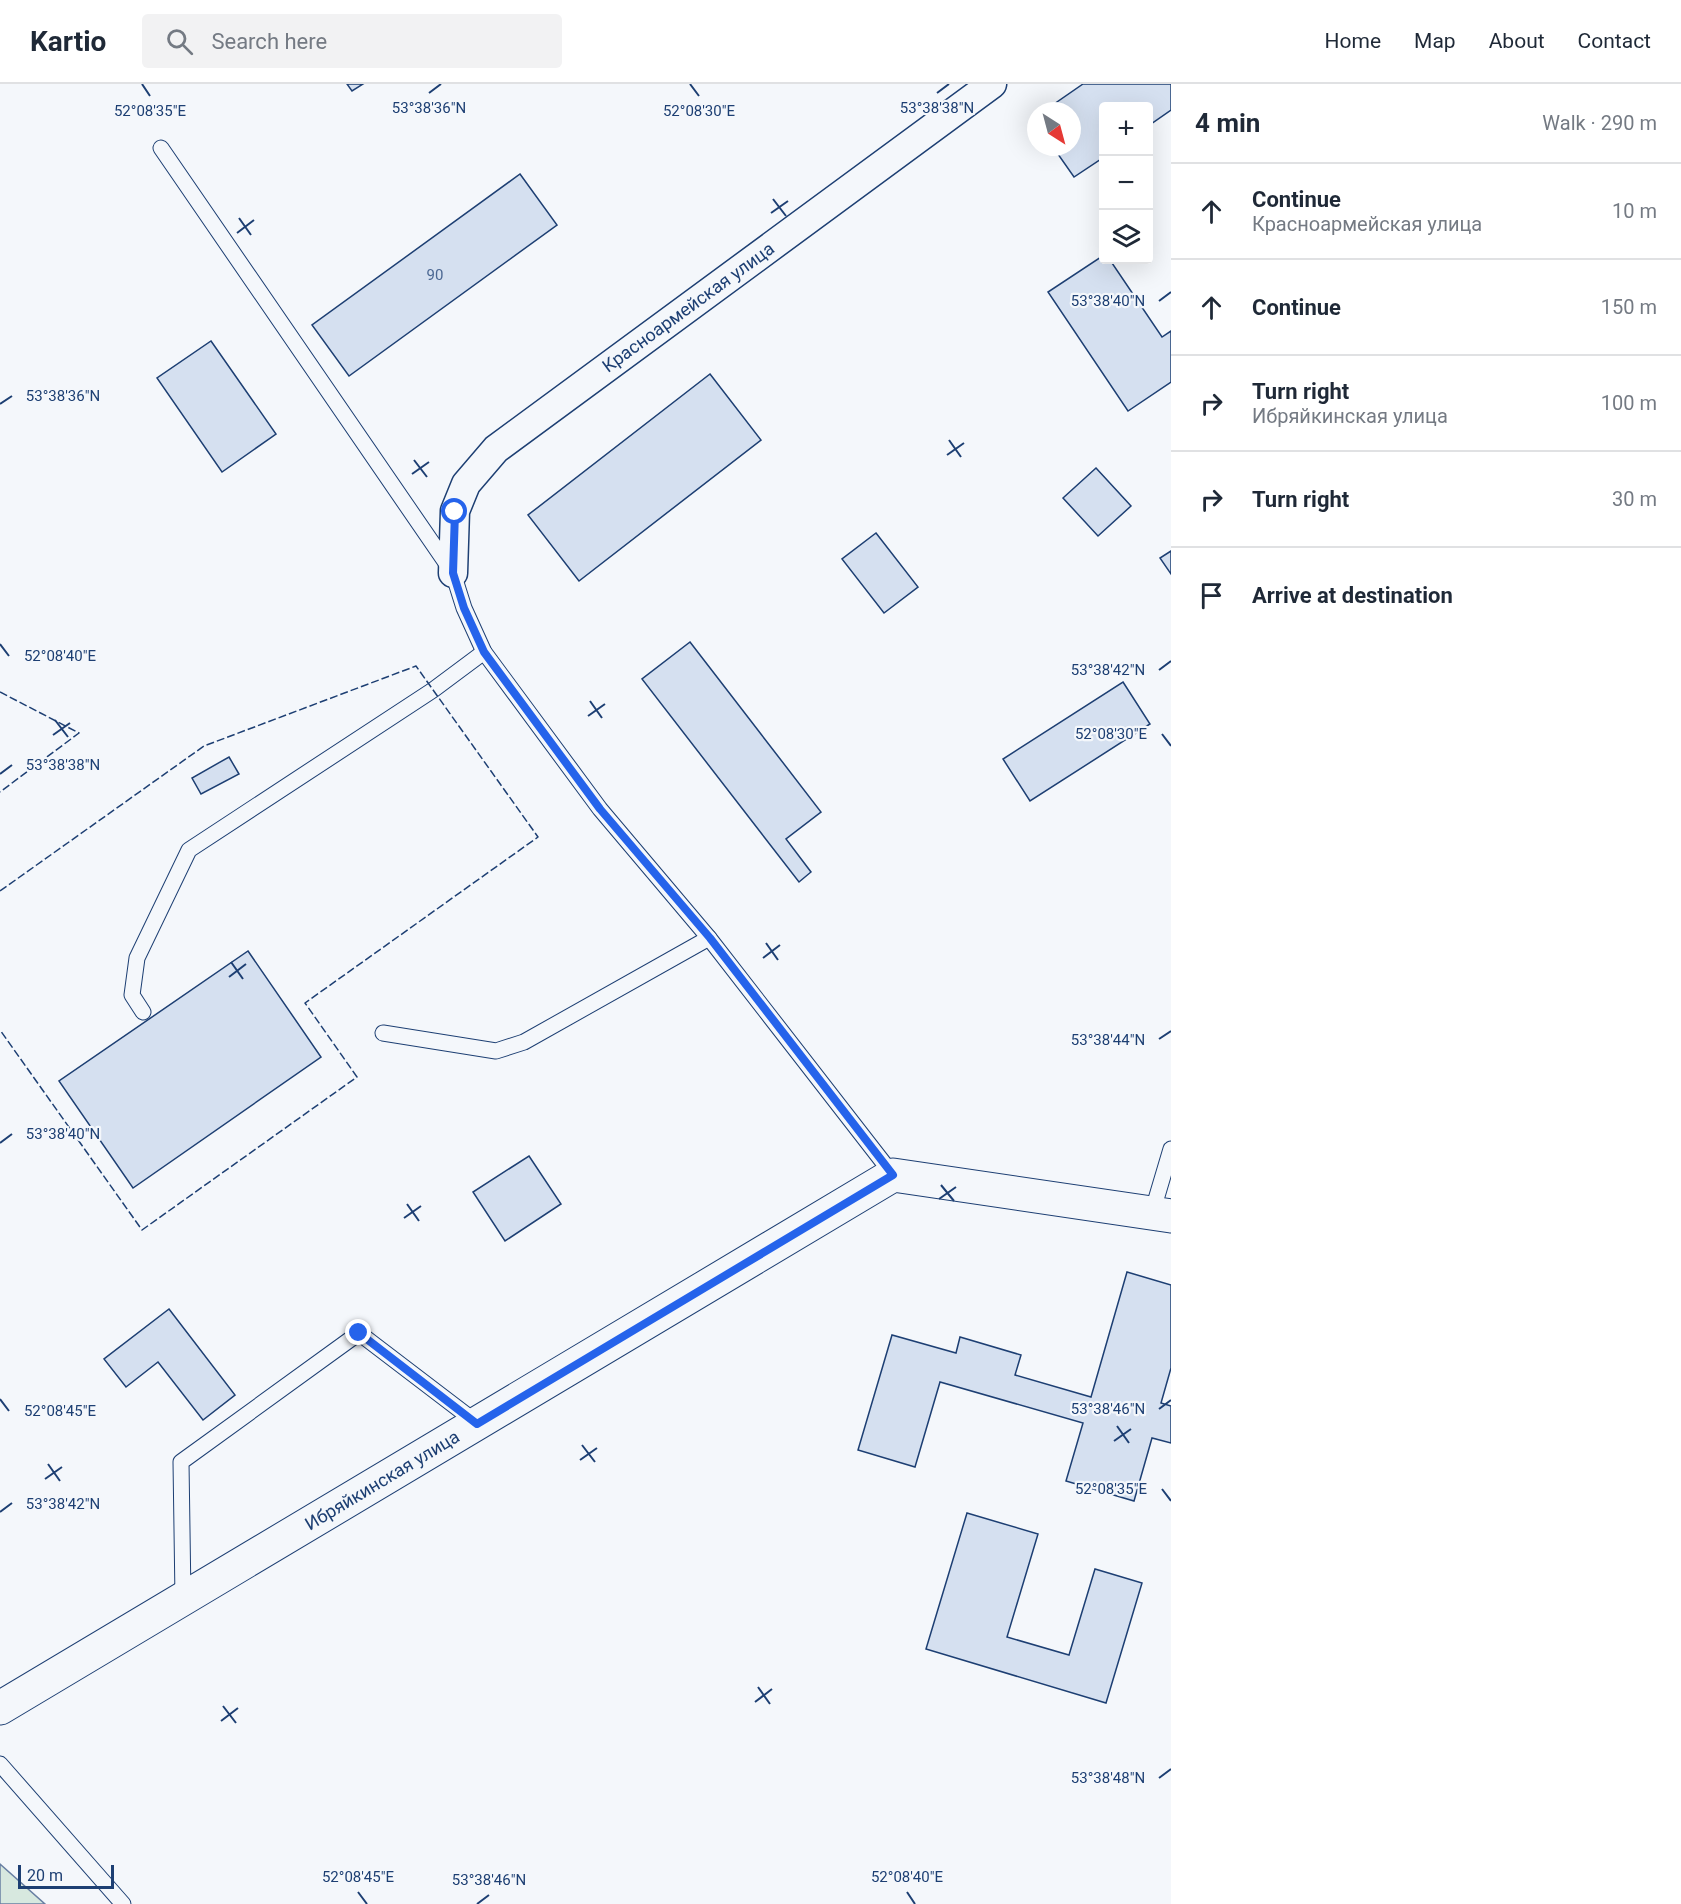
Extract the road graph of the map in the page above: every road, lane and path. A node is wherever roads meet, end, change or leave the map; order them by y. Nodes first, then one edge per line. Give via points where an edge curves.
1 (992, 84) edge
2 (161, 148) dead end
3 (453, 573) junction
4 (484, 652) junction
5 (710, 938) junction
6 (143, 1012) dead end
7 (382, 1033) dead end
8 (1171, 1149) edge
9 (893, 1175) junction
10 (1162, 1214) edge
11 (477, 1424) junction
12 (183, 1598) junction
13 (0, 1708) edge
14 (0, 1764) edge
15 (123, 1904) edge

1 - 3 street, Красноармейская улица via 496,449 466,484 455,512
2 - 3 lane
3 - 4 lane
4 - 5 lane via 600,809
4 - 6 lane via 433,690 189,850 137,958 132,995
5 - 7 lane via 524,1042 496,1051
5 - 9 lane
8 - 10 lane
9 - 10 street
9 - 11 street, Ибряйкинская улица
11 - 12 street, Ибряйкинская улица
11 - 12 lane via 359,1333 181,1462
12 - 13 street, Ибряйкинская улица
14 - 15 lane

